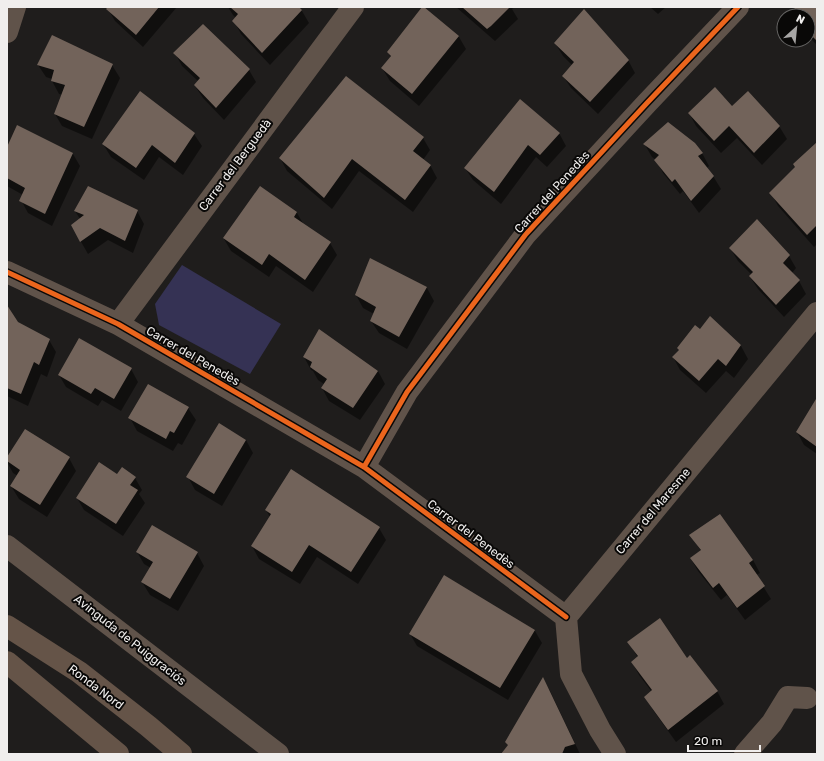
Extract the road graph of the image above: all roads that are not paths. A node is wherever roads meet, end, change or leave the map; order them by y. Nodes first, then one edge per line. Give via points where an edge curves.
1 (15, 7) edge
2 (353, 7) edge
3 (738, 7) edge
4 (7, 32) edge
5 (7, 272) edge
6 (817, 313) edge
7 (118, 324) junction
8 (364, 467) junction
9 (7, 546) edge
10 (566, 617) junction
11 (7, 626) edge
12 (7, 662) edge
13 (806, 698) dead end
14 (118, 754) edge
15 (181, 754) edge
16 (278, 754) edge
17 (615, 754) edge
18 (745, 754) edge

1 - 4 street
2 - 7 street, Carrer del Berguedà
3 - 8 street, Carrer del Penedès via 526,234 407,392
5 - 7 street, Carrer del Penedès
6 - 10 street, Carrer del Maresme
7 - 8 street, Carrer del Penedès
8 - 10 street, Carrer del Penedès
9 - 16 street, Avinguda de Puiggraciós
10 - 17 street via 571,674
11 - 15 main road, Ronda Nord via 79,672
12 - 14 main road
13 - 18 street via 788,697 772,723

